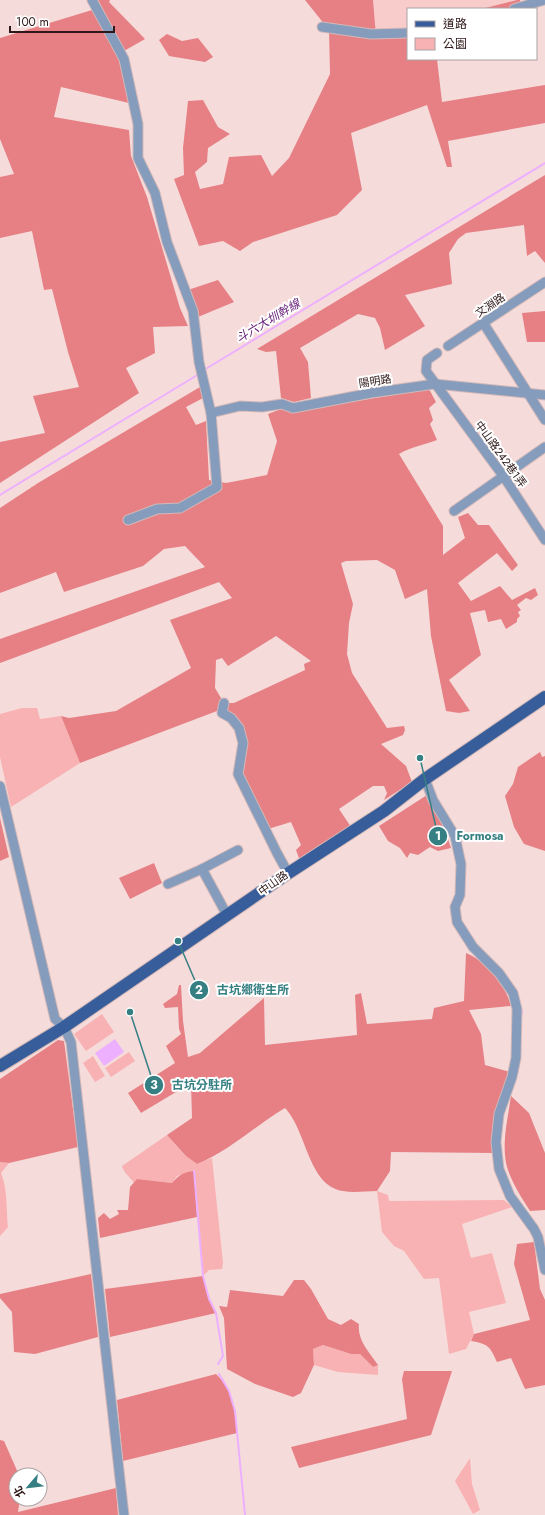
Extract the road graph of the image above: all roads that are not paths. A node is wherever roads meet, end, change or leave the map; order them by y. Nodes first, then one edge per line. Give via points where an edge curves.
1 (92, 0) edge
2 (544, 0) edge
3 (517, 8) edge
4 (322, 26) dead end
5 (407, 33) edge
6 (545, 282) edge
7 (484, 324) junction
8 (448, 346) dead end
9 (437, 353) dead end
10 (435, 384) junction
11 (528, 394) junction
12 (545, 395) edge
13 (211, 413) junction
14 (545, 420) edge
15 (545, 448) edge
16 (504, 477) junction
17 (454, 511) dead end
18 (128, 520) dead end
19 (545, 540) edge
20 (545, 697) edge
21 (224, 703) dead end
22 (425, 780) junction
23 (0, 786) edge
24 (238, 850) dead end
25 (202, 868) junction
26 (288, 873) junction
27 (168, 884) dead end
28 (227, 915) junction
29 (64, 1027) junction
30 (0, 1066) edge
31 (545, 1270) edge
32 (124, 1515) edge

1 - 13 street via 124,59 138,124 138,158 155,193 167,242 193,311 199,362
2 - 3 street
4 - 5 street via 371,34
6 - 7 street, 文淵路
7 - 8 street, 文淵路
7 - 11 street
9 - 10 street, 中山路242巷1弄 via 427,360 425,366
10 - 11 street, 陽明路
10 - 13 street, 陽明路 via 293,408 282,404 262,407 240,406
10 - 16 street, 中山路242巷1弄
11 - 12 street, 陽明路
11 - 14 street
13 - 18 street via 217,487 180,508 157,509
15 - 16 street
16 - 17 street
16 - 19 street, 中山路242巷1弄
20 - 22 main road, 中山路
21 - 26 street via 222,713 240,728 243,743 238,774
22 - 26 main road, 中山路 via 384,811
22 - 31 street via 433,800 455,836 461,864 460,895 454,907 457,922 473,947 499,973 513,993 517,1009 516,1058 499,1114 496,1142 499,1169 510,1196 538,1237
23 - 29 street via 55,1019
24 - 25 street
25 - 27 street
25 - 28 street
26 - 28 main road, 中山路
28 - 29 main road, 中山路
29 - 30 main road, 中山路
29 - 32 street via 71,1042 80,1111

